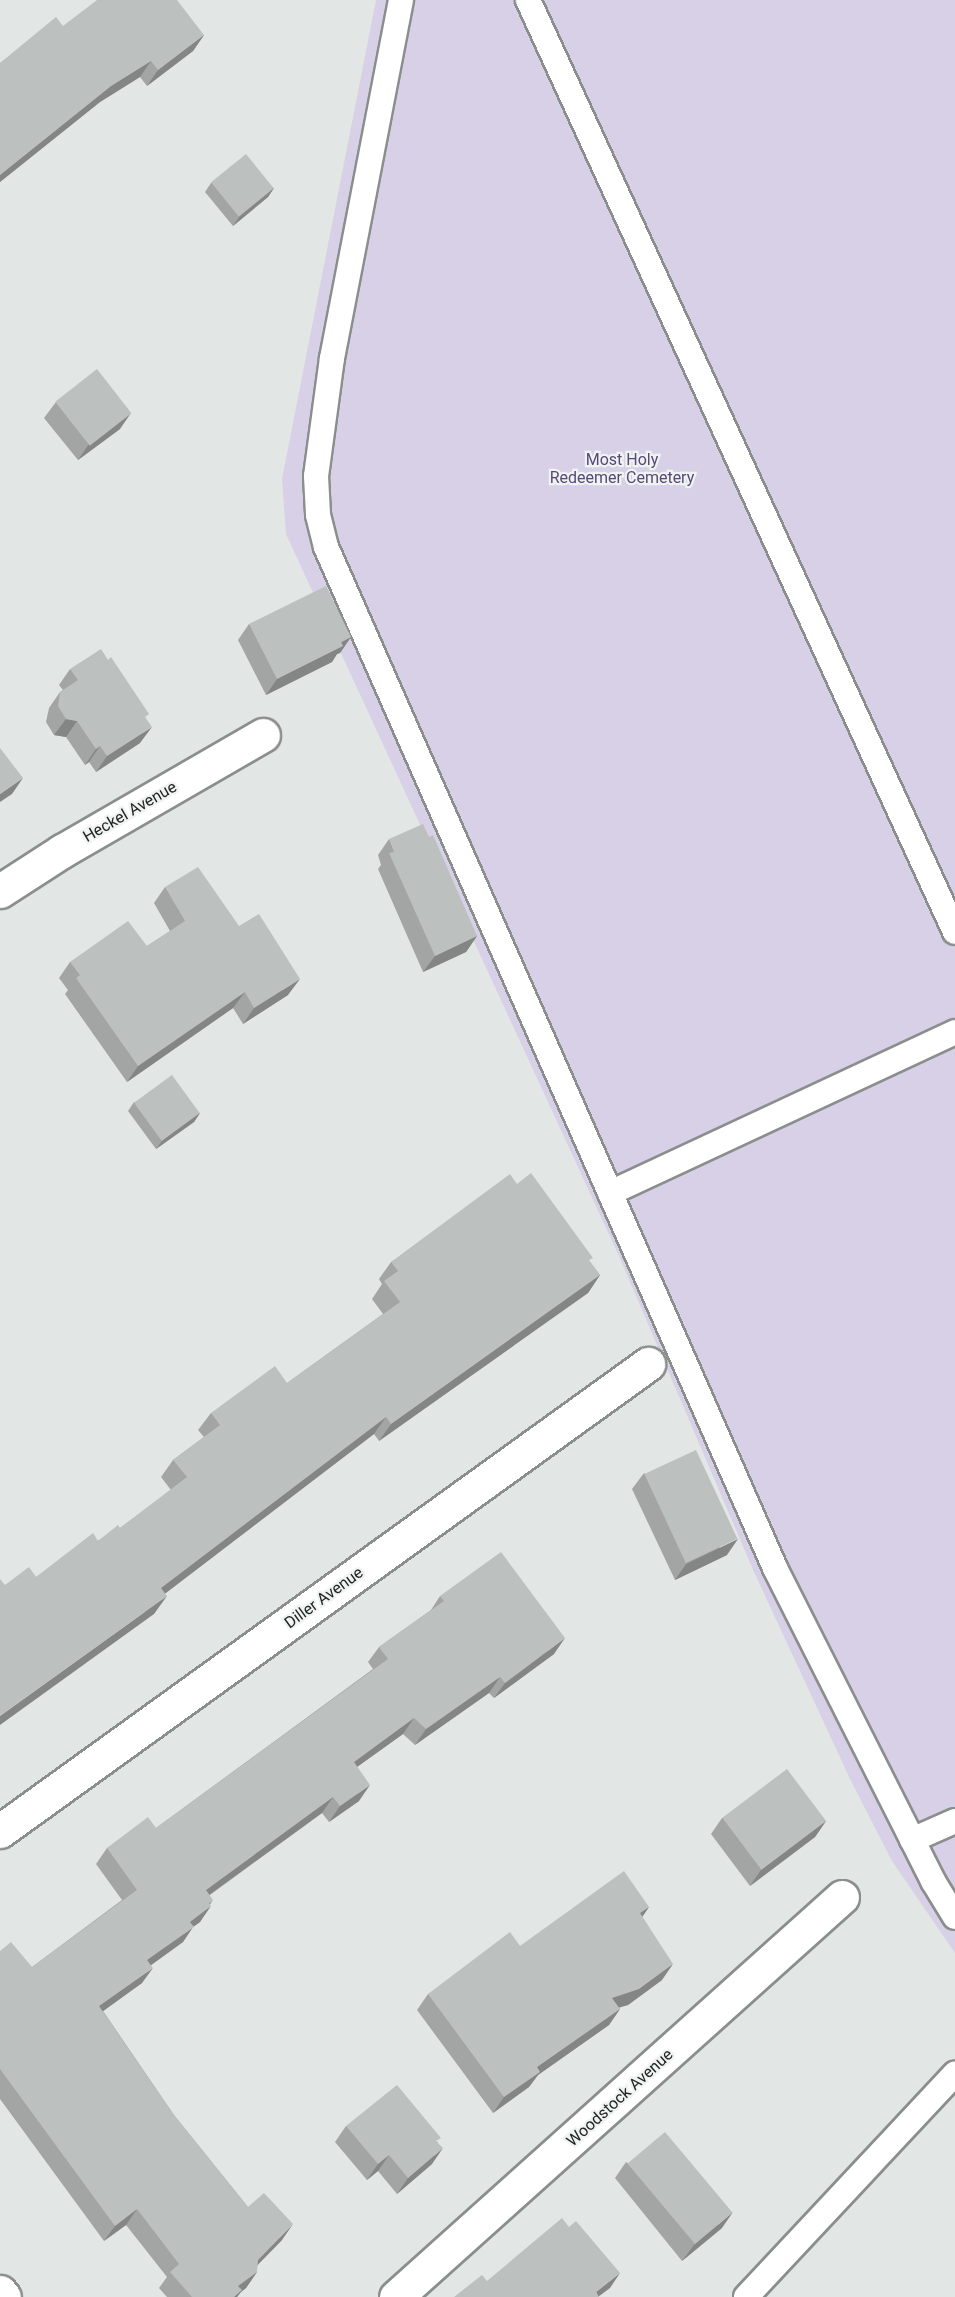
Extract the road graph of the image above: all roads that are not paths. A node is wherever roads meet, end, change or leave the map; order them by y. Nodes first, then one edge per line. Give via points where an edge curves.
1 (401, 0) edge
2 (528, 0) edge
3 (263, 735) dead end
4 (0, 891) edge
5 (955, 932) edge
6 (955, 1032) edge
7 (610, 1193) junction
8 (648, 1364) dead end
9 (955, 1821) edge
10 (0, 1832) edge
11 (912, 1840) junction
12 (842, 1897) dead end
13 (955, 1917) edge
14 (955, 2074) edge
15 (0, 2292) edge
16 (4, 2297) edge
17 (396, 2297) edge
18 (746, 2297) edge

1 - 7 lane via 332,358 316,476 318,515 326,548
2 - 5 lane
3 - 4 street, Heckel Avenue
6 - 7 lane
7 - 11 lane via 775,1568
8 - 10 street, Diller Avenue
9 - 11 lane
11 - 13 lane
12 - 17 street, Woodstock Avenue
14 - 18 lane
15 - 16 street

